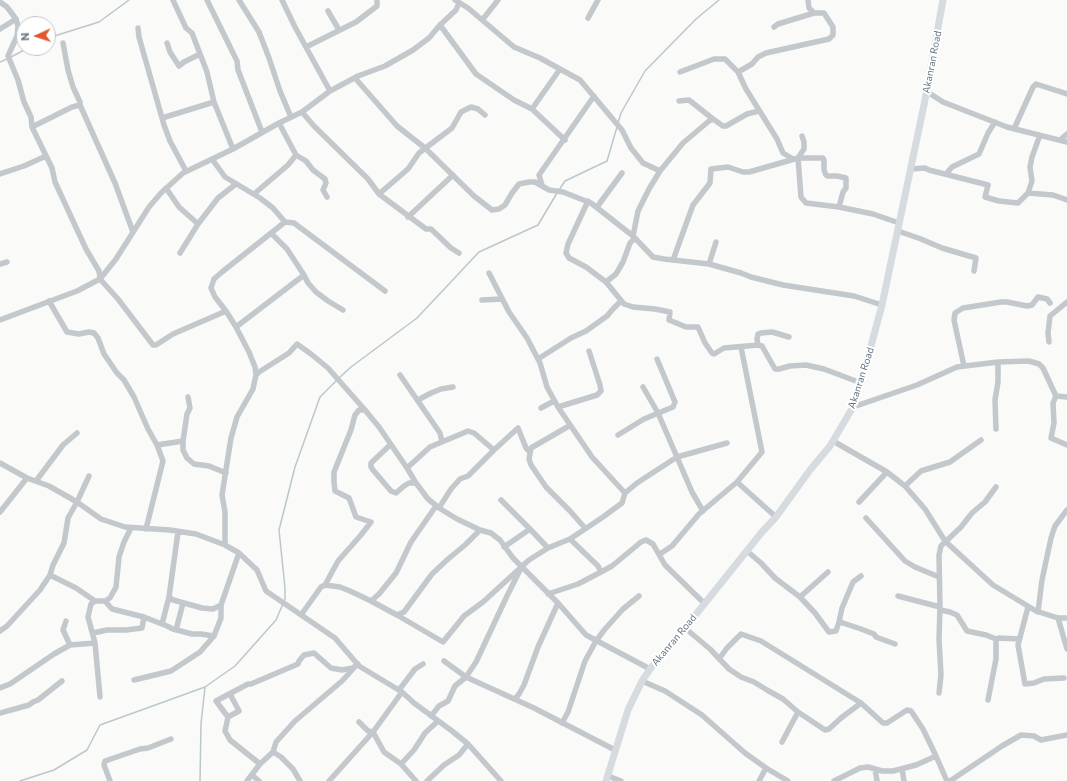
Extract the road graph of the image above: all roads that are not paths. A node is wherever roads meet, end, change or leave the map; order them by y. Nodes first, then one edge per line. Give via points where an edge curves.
1 (173, 0) edge
2 (207, 0) edge
3 (239, 0) edge
4 (282, 0) edge
5 (377, 0) edge
6 (498, 0) edge
7 (598, 0) edge
8 (808, 0) edge
9 (943, 0) edge
10 (0, 2) edge
11 (457, 2) edge
12 (328, 11) dead end
13 (814, 13) junction
14 (588, 18) dead end
15 (16, 19) joint
16 (483, 19) junction
17 (440, 25) junction
18 (774, 27) dead end
19 (138, 28) dead end
20 (0, 29) edge
21 (339, 30) junction
22 (16, 38) edge
23 (63, 43) dead end
24 (167, 43) dead end
25 (306, 47) junction
26 (200, 54) junction
27 (560, 69) junction
28 (680, 72) dead end
29 (738, 72) junction
30 (355, 78) junction
31 (330, 91) junction
32 (926, 91) junction
33 (1067, 94) edge
34 (594, 96) junction
35 (679, 100) dead end
36 (214, 102) junction
37 (80, 105) junction
38 (532, 109) junction
39 (759, 111) junction
40 (302, 112) junction
41 (485, 115) dead end
42 (291, 117) junction
43 (162, 118) junction
44 (713, 119) junction
45 (995, 122) junction
46 (279, 123) junction
47 (32, 128) junction
48 (1014, 129) junction
49 (262, 132) junction
50 (1067, 134) edge
51 (1040, 135) junction
52 (802, 136) dead end
53 (565, 140) junction
54 (1060, 140) junction
55 (1067, 142) edge
56 (425, 148) junction
57 (233, 149) junction
58 (296, 155) junction
59 (46, 156) junction
60 (795, 158) junction
61 (212, 159) junction
62 (911, 169) junction
63 (186, 171) junction
64 (660, 171) junction
65 (622, 173) dead end
66 (0, 174) edge
67 (946, 174) junction
68 (453, 175) junction
69 (236, 184) junction
70 (542, 186) junction
71 (166, 188) junction
72 (1028, 193) junction
73 (254, 194) junction
74 (379, 194) junction
75 (327, 197) dead end
76 (1067, 200) edge
77 (588, 201) junction
78 (597, 207) junction
79 (839, 207) junction
80 (408, 217) junction
81 (285, 222) junction
82 (899, 223) junction
83 (198, 224) junction
84 (898, 231) junction
85 (133, 232) junction
86 (271, 233) junction
87 (634, 238) junction
88 (716, 242) dead end
89 (180, 253) dead end
90 (459, 253) dead end
91 (673, 260) junction
92 (7, 262) dead end
93 (0, 264) edge
94 (709, 264) junction
95 (974, 271) dead end
96 (489, 274) dead end
97 (304, 275) junction
98 (100, 279) junction
99 (606, 282) junction
100 (385, 290) dead end
101 (502, 299) junction
102 (482, 300) dead end
103 (49, 301) junction
104 (621, 301) junction
105 (1067, 302) edge
106 (1050, 303) dead end
107 (882, 305) junction
108 (343, 310) dead end
109 (226, 311) junction
110 (0, 320) edge
111 (236, 327) junction
112 (789, 337) dead end
113 (1049, 342) dead end
114 (758, 345) junction
115 (741, 347) junction
116 (589, 350) dead end
117 (538, 359) junction
118 (657, 359) dead end
119 (998, 362) junction
120 (964, 366) junction
121 (257, 371) junction
122 (400, 375) dead end
123 (861, 383) junction
124 (453, 387) dead end
125 (643, 387) dead end
126 (1056, 396) junction
127 (188, 397) dead end
128 (1067, 397) edge
129 (418, 400) junction
130 (554, 401) junction
131 (558, 407) junction
132 (853, 407) junction
133 (541, 408) dead end
134 (365, 410) junction
135 (658, 413) junction
136 (569, 426) junction
137 (996, 429) dead end
138 (77, 433) dead end
139 (618, 435) dead end
140 (981, 440) dead end
141 (183, 441) junction
142 (833, 441) junction
143 (442, 442) junction
144 (727, 443) dead end
145 (157, 445) junction
146 (390, 445) junction
147 (1067, 445) edge
148 (494, 450) junction
149 (530, 452) junction
150 (677, 457) junction
151 (0, 463) edge
152 (407, 468) junction
153 (887, 472) junction
154 (226, 473) junction
155 (89, 476) dead end
156 (26, 478) junction
157 (36, 481) junction
158 (737, 482) junction
159 (416, 483) junction
160 (905, 486) junction
161 (996, 487) dead end
162 (625, 493) junction
163 (501, 500) dead end
164 (78, 502) junction
165 (860, 502) dead end
166 (438, 507) junction
167 (1067, 510) edge
168 (703, 511) junction
169 (0, 512) edge
170 (776, 517) junction
171 (866, 518) dead end
172 (131, 528) junction
173 (585, 528) junction
174 (530, 529) junction
175 (146, 530) junction
176 (480, 530) junction
177 (178, 532) junction
178 (570, 539) junction
179 (945, 541) junction
180 (225, 545) junction
181 (504, 547) junction
182 (548, 548) junction
183 (747, 550) junction
184 (239, 553) junction
185 (660, 554) junction
186 (522, 567) junction
187 (602, 572) junction
188 (828, 572) dead end
189 (50, 575) junction
190 (861, 576) dead end
191 (939, 576) junction
192 (325, 585) junction
193 (548, 594) junction
194 (639, 596) dead end
195 (898, 596) dead end
196 (800, 597) junction
197 (169, 598) junction
198 (95, 601) junction
199 (105, 601) junction
200 (372, 601) junction
201 (183, 603) junction
202 (221, 604) junction
203 (558, 604) junction
204 (704, 604) junction
205 (1028, 607) junction
206 (940, 608) junction
207 (1038, 612) junction
208 (301, 615) junction
209 (397, 615) junction
210 (144, 617) junction
211 (1058, 618) junction
212 (1067, 618) edge
213 (66, 621) dead end
214 (839, 622) junction
215 (162, 624) junction
216 (685, 628) junction
217 (176, 630) junction
218 (0, 631) edge
219 (93, 633) junction
220 (214, 636) junction
221 (996, 639) junction
222 (1019, 639) junction
223 (596, 641) junction
224 (95, 643) junction
225 (895, 644) dead end
226 (70, 645) junction
227 (1067, 649) edge
228 (719, 659) junction
229 (444, 661) dead end
230 (423, 664) dead end
231 (356, 666) junction
232 (650, 669) junction
233 (466, 676) junction
234 (1064, 678) dead end
235 (134, 680) dead end
236 (62, 681) dead end
237 (642, 681) junction
238 (0, 688) edge
239 (401, 691) junction
240 (939, 693) dead end
241 (230, 694) junction
242 (100, 697) dead end
243 (515, 699) junction
244 (988, 700) dead end
245 (861, 703) junction
246 (798, 712) junction
247 (0, 714) edge
248 (431, 716) junction
249 (228, 717) junction
250 (438, 721) junction
251 (359, 722) dead end
252 (562, 723) junction
253 (373, 732) junction
254 (1067, 735) edge
255 (171, 739) dead end
256 (782, 742) dead end
257 (468, 744) junction
258 (615, 750) junction
259 (273, 752) junction
260 (936, 756) junction
261 (260, 764) junction
262 (401, 764) junction
263 (766, 768) junction
264 (875, 769) junction
265 (902, 770) junction
266 (252, 775) junction
267 (607, 779) edge
268 (110, 781) edge
269 (247, 781) edge
270 (259, 781) edge
271 (300, 781) edge
272 (329, 781) edge
273 (416, 781) edge
274 (428, 781) edge
275 (501, 781) edge
276 (621, 781) edge
277 (759, 781) edge
278 (788, 781) edge
279 (834, 781) edge
280 (878, 781) edge
281 (904, 781) edge
282 (947, 781) edge
283 (950, 781) edge

1 - 26 street via 186,28 192,33
2 - 49 street via 236,61
3 - 42 street via 259,32
4 - 25 street
5 - 21 street via 378,6 356,22
6 - 16 street
7 - 14 street
8 - 13 street via 809,8
9 - 32 main road, Akanran Road
10 - 15 street
11 - 16 street
11 - 17 street via 456,10
12 - 21 street
13 - 18 street
13 - 29 street via 827,15 833,27 833,35 829,39 766,53
15 - 20 street
16 - 27 street via 514,47
17 - 30 street via 429,38 413,50 385,66
17 - 38 street via 476,74
19 - 43 street
21 - 25 street
22 - 47 street via 8,56 31,117
23 - 37 street via 68,70
24 - 26 street via 179,66
25 - 31 street
26 - 36 street via 208,72
27 - 34 street via 580,80
27 - 38 street
28 - 29 street via 714,59 725,59
29 - 39 street
30 - 31 street
30 - 56 street via 397,126
31 - 40 street
32 - 45 street via 943,102
32 - 62 main road, Akanran Road
33 - 48 street via 1036,84
34 - 53 street
34 - 64 street via 622,130 631,148 643,163
35 - 44 street via 689,100
36 - 43 street
36 - 57 street
37 - 47 street
37 - 85 street via 115,183
38 - 53 street
39 - 44 street via 747,114 726,126
39 - 60 street via 778,139 783,153
40 - 42 street
40 - 74 street via 368,179
41 - 56 street via 472,107 461,112 452,128
42 - 46 street
43 - 63 street via 170,141
44 - 64 street via 683,143
45 - 48 street
45 - 67 street via 979,154 952,167
46 - 49 street
46 - 58 street
47 - 59 street
48 - 51 street
49 - 57 street
50 - 54 street
51 - 54 street
51 - 72 street via 1031,162 1032,181
52 - 60 street via 804,149
53 - 70 street via 538,175
54 - 55 street
56 - 68 street
56 - 74 street via 408,169
57 - 61 street
58 - 73 street
58 - 75 street via 325,179 323,190
59 - 66 street
59 - 98 street via 55,182
60 - 79 street via 801,197 806,203
60 - 79 street via 822,158 828,176 846,178 846,188
60 - 91 street via 749,172 728,167 711,169 710,183 693,205
61 - 63 street
61 - 69 street via 225,177
62 - 67 street via 925,168
62 - 82 main road, Akanran Road
63 - 71 street
64 - 87 street via 638,210
65 - 78 street
67 - 72 street via 988,185 985,197 999,201 1018,203
68 - 70 street via 492,210 505,205 519,184 535,182
68 - 80 street
69 - 73 street
69 - 83 street via 218,198
70 - 77 street
71 - 83 street via 179,206
71 - 85 street via 149,207
72 - 76 street via 1053,195
73 - 81 street via 273,208
74 - 80 street
77 - 78 street
77 - 99 street via 566,253 569,258
78 - 87 street
79 - 82 street
80 - 90 street via 426,229 431,229
81 - 86 street
81 - 100 street via 294,223
82 - 84 main road, Akanran Road
83 - 89 street
84 - 95 street via 976,258
84 - 107 main road, Akanran Road
85 - 98 street
86 - 97 street via 287,249
86 - 109 street via 214,279 211,288
87 - 91 street via 653,257
87 - 99 street via 616,274
88 - 94 street
91 - 94 street
92 - 93 street
94 - 107 street via 771,283 854,296
96 - 101 street
97 - 108 street via 316,292
97 - 111 street
98 - 103 street
98 - 109 street via 153,345
99 - 104 street
101 - 102 street
101 - 117 street
103 - 110 street
103 - 145 street via 67,332 89,332 98,338 104,354 134,397
104 - 115 street via 633,307 670,312 669,320 686,327 698,327 705,343 714,354 724,348
104 - 117 street via 607,316 586,331
105 - 113 street via 1050,316
106 - 120 street via 1047,299 1038,297 1032,305 1027,306 1001,302 964,308 955,313 954,320
107 - 123 main road, Akanran Road
109 - 111 street
111 - 121 street
112 - 114 street via 772,332 760,333
114 - 115 street
114 - 123 street via 762,346 775,369 806,365
115 - 158 street via 762,452
116 - 131 street via 601,391 597,395
117 - 130 street
118 - 135 street via 675,402 673,407
119 - 120 street
119 - 126 street via 1029,361 1039,364
119 - 137 street via 994,406
120 - 132 street
121 - 134 street via 289,353 297,344 328,368
121 - 154 street via 254,388 237,418
122 - 129 street
123 - 132 main road, Akanran Road
124 - 129 street via 430,393
125 - 135 street
126 - 128 street
126 - 147 street via 1053,403 1054,423 1051,438
127 - 141 street via 190,408
129 - 143 street via 440,433
130 - 131 street
130 - 133 street
131 - 136 street
132 - 142 main road, Akanran Road
134 - 146 street
134 - 192 street via 359,410 355,415 352,430 334,472 334,482 335,491 349,498 356,517 371,522 338,561
135 - 139 street
135 - 150 street
136 - 149 street via 531,448
136 - 162 street via 592,457
138 - 157 street via 63,445
140 - 160 street via 950,462 921,471
141 - 145 street
141 - 154 street via 187,458 194,464 209,466
142 - 153 street
142 - 170 main road, Akanran Road
143 - 148 street via 468,431
143 - 152 street via 430,447
144 - 150 street
145 - 175 street via 163,461
146 - 152 street
146 - 159 street via 372,463 372,470 396,494 409,483
148 - 149 street via 518,428
148 - 166 street via 468,476 460,479
149 - 173 street via 529,459 537,475
150 - 162 street
150 - 168 street
151 - 156 street
152 - 159 street
153 - 160 street
153 - 165 street
154 - 180 street via 222,495
155 - 164 street
156 - 157 street
156 - 169 street
157 - 164 street
158 - 168 street
158 - 170 street
159 - 166 street
160 - 179 street via 925,509
161 - 179 street via 985,502
162 - 173 street via 622,503
163 - 174 street
164 - 172 street via 100,520
164 - 189 street via 68,518 64,543
166 - 176 street
166 - 200 street via 411,542 396,573
167 - 207 street via 1055,526 1051,538
168 - 185 street via 672,546
170 - 183 main road, Akanran Road
171 - 191 street via 905,561
172 - 175 street
172 - 199 street via 119,557 116,587 110,598
173 - 178 street
174 - 181 street
174 - 182 street
175 - 177 street
176 - 181 street via 491,532
176 - 209 street via 432,574 404,612
177 - 180 street via 196,534
177 - 197 street
178 - 182 street
178 - 187 street
179 - 191 street via 940,546
179 - 205 street via 993,585
180 - 184 street
181 - 186 street
182 - 186 street
183 - 196 street via 775,578
183 - 204 main road, Akanran Road
184 - 202 street
184 - 208 street via 257,570 266,591
185 - 187 street via 653,544 646,540
185 - 204 street via 665,564
186 - 193 street
186 - 209 street via 464,616 443,642
186 - 233 street via 472,670
187 - 193 street via 578,584
188 - 196 street
189 - 198 street
189 - 218 street via 40,590
190 - 214 street via 853,582
191 - 206 street
192 - 200 street via 340,587
192 - 208 street
193 - 203 street
194 - 223 street via 623,609
195 - 206 street
196 - 214 street via 828,632 836,631
197 - 201 street
197 - 215 street
198 - 199 street
198 - 219 street via 91,604 88,617
199 - 210 street via 112,609
200 - 209 street
201 - 202 street via 213,609
201 - 217 street
202 - 220 street via 221,618
203 - 223 street via 586,635
203 - 243 street via 524,685
204 - 216 main road, Akanran Road
205 - 207 street
205 - 222 street
206 - 221 street via 957,615 967,631
206 - 240 street
207 - 211 street
208 - 231 street via 335,638
210 - 215 street
210 - 219 street via 142,628
211 - 212 street
211 - 227 street
213 - 226 street via 62,630
214 - 225 street
215 - 217 street
216 - 228 street
216 - 232 main road, Akanran Road
217 - 220 street
219 - 224 street
220 - 235 street via 200,652 171,671
221 - 222 street
221 - 244 street via 996,659
222 - 234 street via 1025,684 1044,679
223 - 232 street
223 - 252 street via 585,661
224 - 226 street
224 - 242 street
226 - 238 street
228 - 245 street via 741,634 761,641
228 - 246 street via 729,669 783,699
229 - 233 street
230 - 239 street via 415,669
231 - 239 street
231 - 241 street via 342,670 332,668 317,654 304,655 298,664
231 - 259 street via 295,721 276,742
232 - 237 main road, Akanran Road
233 - 243 street
233 - 248 street via 455,686 448,701 439,706
236 - 247 street via 29,705
237 - 258 main road, Akanran Road via 628,710
237 - 263 street via 665,691 702,715
239 - 248 street
239 - 253 street
241 - 249 street via 239,711
241 - 249 street via 216,701
243 - 252 street
245 - 246 street via 825,730
245 - 260 street via 885,723 910,710
246 - 256 street
248 - 250 street
249 - 261 street via 225,731 230,740
250 - 257 street
250 - 262 street via 425,733
251 - 253 street
252 - 258 street
253 - 262 street via 384,752
253 - 272 street
254 - 283 street via 1041,740 1034,736 1021,735
255 - 268 street via 105,761
257 - 274 street
257 - 275 street
258 - 267 main road, Akanran Road
259 - 261 street
259 - 271 street via 281,756
260 - 265 street
260 - 282 street
261 - 266 street
262 - 273 street
263 - 277 street
263 - 278 street
264 - 265 street
264 - 279 street via 860,768
264 - 280 street
265 - 281 street
266 - 269 street
266 - 270 street
267 - 276 street

